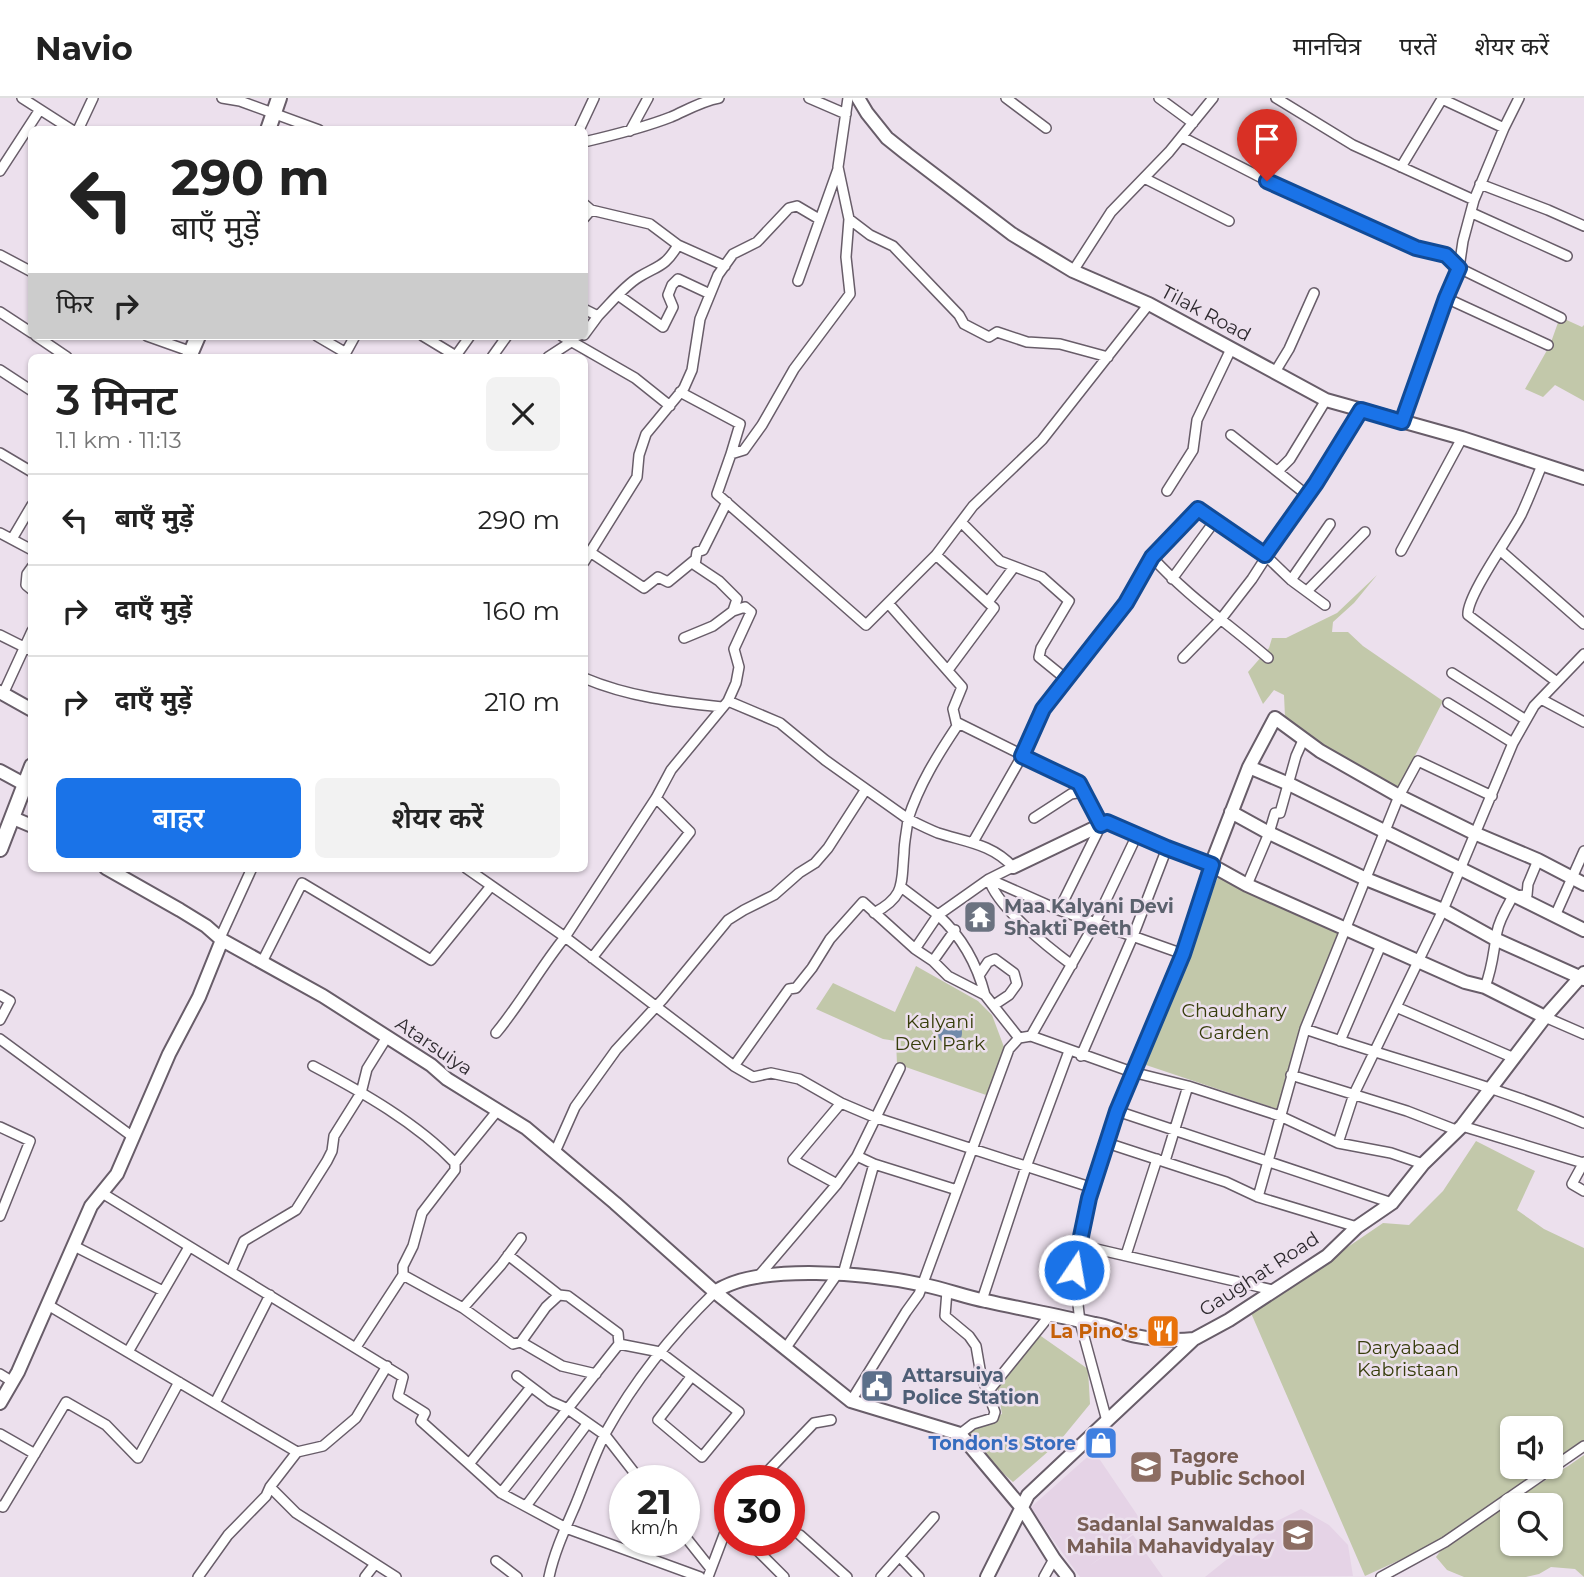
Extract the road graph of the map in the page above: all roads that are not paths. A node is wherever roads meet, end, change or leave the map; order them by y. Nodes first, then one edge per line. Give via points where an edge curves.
1 (22, 98) edge
2 (93, 98) edge
3 (222, 98) edge
4 (279, 98) edge
5 (594, 98) edge
6 (648, 98) edge
7 (719, 98) edge
8 (809, 98) edge
9 (848, 98) edge
10 (858, 98) edge
11 (1006, 98) edge
12 (1159, 98) edge
13 (1213, 98) edge
14 (1276, 98) edge
15 (1519, 98) edge
16 (38, 111) junction
17 (274, 114) junction
18 (846, 114) junction
19 (1192, 124) junction
20 (28, 126) edge
21 (65, 126) edge
22 (80, 126) edge
23 (270, 126) edge
24 (307, 126) edge
25 (581, 126) edge
26 (28, 127) edge
27 (1046, 128) dead end
28 (1504, 128) junction
29 (630, 131) junction
30 (1182, 137) junction
31 (588, 141) edge
32 (838, 167) junction
33 (1401, 167) junction
34 (0, 171) edge
35 (1144, 178) junction
36 (1480, 184) junction
37 (1474, 200) junction
38 (588, 207) edge
39 (1472, 214) junction
40 (819, 219) junction
41 (849, 219) junction
42 (1229, 221) dead end
43 (1584, 226) edge
44 (678, 245) junction
45 (0, 255) edge
46 (1567, 256) dead end
47 (725, 266) junction
48 (1459, 268) junction
49 (28, 270) edge
50 (1073, 271) junction
51 (798, 281) dead end
52 (1314, 293) dead end
53 (710, 294) junction
54 (618, 295) junction
55 (1446, 298) junction
56 (1149, 304) junction
57 (588, 311) edge
58 (0, 312) edge
59 (598, 316) junction
60 (1561, 318) dead end
61 (588, 330) edge
62 (28, 331) edge
63 (42, 340) edge
64 (157, 340) edge
65 (323, 340) edge
66 (429, 340) edge
67 (568, 340) edge
68 (578, 340) edge
69 (574, 344) junction
70 (1548, 345) dead end
71 (1231, 349) junction
72 (62, 354) edge
73 (191, 354) edge
74 (344, 354) edge
75 (450, 354) edge
76 (554, 354) edge
77 (1108, 358) junction
78 (0, 370) edge
79 (1275, 372) junction
80 (28, 388) edge
81 (680, 392) junction
82 (1326, 400) junction
83 (670, 405) junction
84 (1361, 410) junction
85 (1402, 422) junction
86 (1231, 435) dead end
87 (1462, 438) junction
88 (0, 453) edge
89 (731, 454) junction
90 (1542, 464) junction
91 (28, 470) edge
92 (1278, 471) junction
93 (1584, 478) edge
94 (1167, 491) dead end
95 (1307, 495) junction
96 (727, 502) junction
97 (28, 512) edge
98 (961, 522) junction
99 (1214, 522) junction
100 (1330, 524) dead end
101 (1366, 532) dead end
102 (0, 533) edge
103 (12, 539) junction
104 (28, 548) edge
105 (1401, 551) dead end
106 (1501, 551) junction
107 (590, 552) junction
108 (588, 555) edge
109 (936, 555) junction
110 (1265, 555) junction
111 (1152, 557) junction
112 (696, 559) junction
113 (1014, 568) junction
114 (1172, 579) junction
115 (1291, 580) junction
116 (1307, 591) junction
117 (988, 602) junction
118 (888, 603) junction
119 (1325, 605) dead end
120 (733, 611) junction
121 (1221, 619) junction
122 (1584, 624) edge
123 (0, 635) edge
124 (684, 638) dead end
125 (28, 650) edge
126 (1584, 654) edge
127 (1183, 658) dead end
128 (1268, 658) dead end
129 (948, 670) junction
130 (1452, 673) dead end
131 (1066, 679) junction
132 (588, 680) edge
133 (1557, 682) junction
134 (2, 693) edge
135 (1541, 699) junction
136 (1448, 703) dead end
137 (725, 704) junction
138 (28, 708) edge
139 (1526, 720) junction
140 (956, 722) junction
141 (1584, 722) edge
142 (1304, 738) junction
143 (1513, 743) junction
144 (1022, 756) junction
145 (1249, 767) junction
146 (0, 771) edge
147 (28, 775) edge
148 (24, 784) junction
149 (1289, 784) junction
150 (866, 789) junction
151 (1083, 792) junction
152 (1399, 796) junction
153 (1492, 796) junction
154 (656, 798) junction
155 (1231, 812) junction
156 (6, 815) edge
157 (1034, 818) dead end
158 (908, 819) junction
159 (28, 824) edge
160 (1101, 825) junction
161 (1269, 833) junction
162 (1385, 833) junction
163 (1474, 833) junction
164 (1137, 835) junction
165 (973, 842) junction
166 (1167, 848) junction
167 (0, 849) edge
168 (1584, 851) edge
169 (1538, 860) junction
170 (1212, 865) junction
171 (1013, 867) junction
172 (1459, 868) junction
173 (113, 872) edge
174 (250, 872) edge
175 (472, 872) edge
176 (989, 879) junction
177 (1366, 880) junction
178 (1578, 881) edge
179 (1247, 885) junction
180 (491, 886) junction
181 (901, 887) junction
182 (1513, 896) junction
183 (1059, 910) junction
184 (1443, 910) junction
185 (874, 913) junction
186 (939, 915) junction
187 (1555, 916) junction
188 (1094, 923) junction
189 (1345, 929) junction
190 (955, 930) junction
191 (1584, 930) edge
192 (1133, 936) junction
193 (565, 937) junction
194 (221, 939) junction
195 (1497, 940) junction
196 (1381, 945) junction
197 (915, 948) junction
198 (1183, 954) junction
199 (592, 958) junction
200 (933, 961) junction
201 (1418, 961) junction
202 (262, 962) junction
203 (1072, 965) junction
204 (980, 974) junction
205 (1582, 976) edge
206 (1485, 987) junction
207 (0, 995) edge
208 (985, 995) junction
209 (994, 1005) junction
210 (655, 1007) junction
211 (1396, 1007) junction
212 (1545, 1017) junction
213 (0, 1020) edge
214 (1305, 1029) junction
215 (496, 1033) dead end
216 (1584, 1034) edge
217 (1031, 1036) junction
218 (387, 1037) junction
219 (1019, 1038) junction
220 (0, 1039) edge
221 (1340, 1041) junction
222 (1069, 1051) junction
223 (1375, 1053) junction
224 (1081, 1056) junction
225 (1514, 1058) junction
226 (313, 1066) dead end
227 (734, 1066) junction
228 (900, 1068) dead end
229 (1132, 1072) junction
230 (1291, 1075) junction
231 (1188, 1086) junction
232 (1492, 1088) junction
233 (361, 1093) junction
234 (1354, 1094) junction
235 (841, 1103) junction
236 (498, 1110) junction
237 (1117, 1111) junction
238 (1280, 1116) junction
239 (874, 1117) junction
240 (1584, 1124) edge
241 (0, 1127) edge
242 (1459, 1128) junction
243 (1175, 1129) junction
244 (133, 1137) junction
245 (1107, 1143) junction
246 (1338, 1143) junction
247 (972, 1150) junction
248 (555, 1152) junction
249 (857, 1156) junction
250 (1161, 1160) junction
251 (1267, 1161) junction
252 (1584, 1162) edge
253 (455, 1163) junction
254 (874, 1164) junction
255 (1423, 1164) junction
256 (1026, 1167) junction
257 (837, 1184) junction
258 (1093, 1188) junction
259 (957, 1190) junction
260 (1584, 1191) edge
261 (102, 1193) junction
262 (1258, 1198) junction
263 (1392, 1203) junction
264 (0, 1216) edge
265 (1357, 1227) junction
266 (521, 1238) dead end
267 (1079, 1245) junction
268 (74, 1246) junction
269 (189, 1247) junction
270 (508, 1255) junction
271 (1126, 1255) junction
272 (231, 1271) junction
273 (841, 1274) junction
274 (404, 1275) junction
275 (757, 1278) junction
276 (922, 1284) junction
277 (1273, 1290) junction
278 (163, 1291) junction
279 (947, 1291) junction
280 (715, 1292) junction
281 (270, 1295) junction
282 (559, 1295) junction
283 (982, 1300) junction
284 (48, 1305) junction
285 (463, 1308) junction
286 (1050, 1315) junction
287 (1080, 1322) junction
288 (1194, 1339) junction
289 (521, 1342) junction
290 (620, 1344) junction
291 (356, 1347) junction
292 (785, 1349) junction
293 (128, 1352) junction
294 (660, 1352) junction
295 (387, 1366) junction
296 (0, 1374) edge
297 (596, 1374) junction
298 (517, 1376) dead end
299 (691, 1377) junction
300 (13, 1382) junction
301 (179, 1382) junction
302 (531, 1387) junction
303 (988, 1393) junction
304 (851, 1401) junction
305 (0, 1403) edge
306 (215, 1403) junction
307 (568, 1409) junction
308 (831, 1420) dead end
309 (1107, 1420) junction
310 (587, 1424) junction
311 (0, 1434) edge
312 (960, 1434) junction
313 (604, 1435) junction
314 (1584, 1446) edge
315 (297, 1452) junction
316 (35, 1454) junction
317 (470, 1464) junction
318 (628, 1465) edge
319 (774, 1465) edge
320 (270, 1486) junction
321 (501, 1493) junction
322 (0, 1506) edge
323 (526, 1506) junction
324 (1022, 1508) junction
325 (934, 1517) dead end
326 (566, 1528) junction
327 (805, 1539) edge
328 (698, 1556) edge
329 (715, 1556) edge
330 (763, 1556) edge
331 (900, 1557) junction
332 (1054, 1559) junction
333 (496, 1561) dead end
334 (375, 1564) junction
335 (709, 1573) edge
336 (198, 1577) edge
337 (365, 1577) edge
338 (396, 1577) edge
339 (517, 1577) edge
340 (549, 1577) edge
341 (700, 1577) edge
342 (784, 1577) edge
343 (847, 1577) edge
344 (881, 1577) edge
345 (919, 1577) edge
346 (987, 1577) edge
347 (1044, 1577) edge
348 (1068, 1577) edge
349 (1381, 1577) edge

1 - 16 street
2 - 22 street
3 - 17 street
4 - 17 main road
5 - 25 street
6 - 29 street
7 - 29 street
8 - 18 street
9 - 18 street
10 - 50 street, Tilak Road via 887,138 1012,234
11 - 27 street
12 - 19 street
13 - 19 street
14 - 33 street via 1353,145
15 - 28 street
16 - 20 street
16 - 21 street
17 - 23 main road
17 - 24 street
18 - 32 street
19 - 30 street
26 - 34 street
28 - 33 street via 1442,99
28 - 36 street
29 - 31 street
30 - 35 street
30 - 48 street via 1307,201 1416,248 1446,255
32 - 40 street
32 - 41 street
33 - 37 street
35 - 42 street
35 - 50 street via 1111,212
36 - 37 street
36 - 43 street
37 - 39 street
38 - 44 street via 650,224
39 - 46 street
39 - 48 street
40 - 47 street via 797,206 789,208 757,242 733,254
40 - 51 street
41 - 77 street via 893,246 971,328 989,337 997,332
41 - 89 street via 846,257 850,294 794,369 744,450
44 - 47 street
44 - 54 street via 671,257
45 - 49 street
47 - 53 street
48 - 55 street
48 - 60 street
50 - 56 street, Tilak Road
52 - 79 street
53 - 54 street via 678,279 668,295 673,307 663,327
53 - 81 street via 700,319 692,370
54 - 59 street
55 - 70 street
55 - 85 street
56 - 71 street, Tilak Road
56 - 77 street
57 - 59 street
58 - 62 street
59 - 61 street
63 - 72 street
64 - 73 street
65 - 74 street
66 - 75 street
67 - 69 street
68 - 69 street
69 - 76 street
69 - 83 street via 635,377
71 - 79 street, Tilak Road
71 - 94 street via 1197,420 1193,450
77 - 98 street via 1042,440
78 - 80 street
79 - 82 street, Tilak Road
81 - 83 street
81 - 89 street via 740,424
82 - 84 street, Tilak Road
82 - 92 street
83 - 107 street via 646,433 637,477
84 - 85 street, Tilak Road
84 - 95 street
85 - 87 street, Tilak Road
86 - 92 street
87 - 90 street, Tilak Road
87 - 105 street
88 - 91 street
89 - 96 street via 717,494
90 - 93 street, Tilak Road
90 - 106 street
92 - 95 street
95 - 110 street
96 - 112 street
96 - 118 street via 866,625
97 - 103 street
98 - 109 street
98 - 113 street via 1000,561
99 - 110 street
99 - 111 street via 1198,509
99 - 114 street
100 - 115 street
101 - 116 street
102 - 103 street
103 - 104 street
106 - 122 street
106 - 133 street via 1474,594 1468,615
107 - 108 street
107 - 112 street via 644,588 658,577 668,582
109 - 117 street
109 - 118 street
110 - 115 street
110 - 121 street
111 - 114 street
111 - 131 street via 1126,603
112 - 120 street via 695,565 737,599
113 - 117 street
113 - 131 street via 1042,577 1069,601 1039,657
114 - 121 street
115 - 116 street
116 - 119 street
117 - 129 street via 993,612
118 - 129 street
120 - 124 street
120 - 137 street via 745,607 751,612 734,649 739,667
121 - 127 street
121 - 128 street
123 - 125 street
125 - 134 street
126 - 133 street
129 - 140 street via 962,687 953,709
130 - 139 street
131 - 144 street via 1043,709
132 - 137 street via 652,699
133 - 135 street
134 - 138 street
135 - 139 street
135 - 141 street
136 - 143 street
137 - 150 street via 779,723
137 - 154 street via 671,770
139 - 143 street
140 - 144 street
140 - 158 street via 915,796
142 - 145 street via 1275,718
142 - 149 street
142 - 152 street
143 - 153 street
144 - 151 street via 1079,783
144 - 165 street
145 - 149 street
145 - 155 street
146 - 148 street
147 - 148 main road
148 - 156 main road
149 - 161 street
149 - 162 street
150 - 158 street
150 - 210 street via 815,863 774,895 728,920
151 - 157 street via 1071,794
151 - 160 street
152 - 153 street via 1418,761
152 - 162 street
152 - 163 street
153 - 163 street
154 - 193 street
154 - 199 street via 690,832
155 - 161 street
155 - 170 street
156 - 159 street
156 - 167 main road
158 - 165 street
158 - 181 street
160 - 164 street via 1107,822
160 - 171 street
160 - 183 street
161 - 177 street
161 - 179 street
162 - 172 street
162 - 177 street
163 - 169 street
163 - 172 street
164 - 166 street
164 - 188 street
165 - 171 street
166 - 170 street
166 - 192 street
168 - 178 street
169 - 178 street
169 - 182 street via 1527,895
170 - 179 street
170 - 198 street
171 - 176 street
172 - 182 street
172 - 184 street
173 - 194 street, Atarsuiya via 189,915
174 - 194 street
175 - 180 street
176 - 183 street
176 - 186 street
176 - 203 street via 992,891 1038,940
177 - 184 street
177 - 189 street
178 - 187 street
179 - 189 street
180 - 193 street
180 - 202 street via 431,960 302,883
181 - 185 street
181 - 186 street
182 - 187 street
182 - 195 street
183 - 188 street
184 - 195 street
184 - 201 street
185 - 197 street
185 - 227 street via 863,902 849,916
186 - 190 street
186 - 197 street
187 - 191 street
188 - 192 street
188 - 203 street
189 - 196 street
189 - 214 street
190 - 200 street
190 - 204 street
192 - 198 street
192 - 224 street
193 - 199 street
193 - 215 street
194 - 202 street, Atarsuiya
194 - 244 street
195 - 205 street
195 - 206 street
196 - 201 street
196 - 221 street
197 - 200 street
198 - 229 street
199 - 210 street
200 - 208 street via 948,976
201 - 206 street
201 - 211 street
202 - 218 street, Atarsuiya
203 - 217 street
204 - 208 street
204 - 209 street via 995,959 1014,973 1017,984
205 - 212 street, Gaughat Road
206 - 212 street
207 - 213 street via 10,1001
208 - 209 street
209 - 219 street
210 - 227 street
210 - 248 street via 616,1049 575,1107
211 - 223 street
211 - 225 street
212 - 216 street
212 - 225 street, Gaughat Road
214 - 221 street
214 - 230 street
217 - 219 street
217 - 222 street
218 - 233 street via 367,1069
218 - 236 street, Atarsuiya
219 - 247 street via 1010,1049
220 - 244 street
221 - 223 street
222 - 224 street
222 - 256 street
223 - 232 street
223 - 234 street
224 - 229 street
225 - 232 street, Gaughat Road
226 - 233 street
227 - 235 street via 753,1077 771,1073 799,1079
228 - 239 street
229 - 231 street
229 - 237 street
230 - 234 street
230 - 238 street
231 - 238 street
231 - 243 street
232 - 240 street
232 - 242 street, Gaughat Road
233 - 253 street via 434,1141
233 - 272 street via 296,1210 244,1241
234 - 242 street
234 - 246 street
235 - 239 street
235 - 257 street via 793,1160
236 - 248 street, Atarsuiya
236 - 253 street
237 - 243 street
237 - 245 street
238 - 246 street
238 - 251 street
239 - 247 street
239 - 249 street
241 - 264 street via 30,1141
242 - 252 street
242 - 255 street, Gaughat Road
243 - 250 street
243 - 251 street
244 - 261 street via 117,1174
245 - 250 street
245 - 258 street
246 - 255 street
247 - 256 street
247 - 259 street
248 - 280 street, Atarsuiya
249 - 254 street
249 - 257 street
250 - 262 street
250 - 271 street
251 - 262 street
251 - 263 street
252 - 260 street via 1572,1184
253 - 274 street via 455,1170 422,1213
254 - 259 street
254 - 273 street
255 - 263 street, Gaughat Road
256 - 258 street
256 - 283 street
257 - 275 street
258 - 267 street
259 - 276 street
261 - 268 street via 91,1206
261 - 269 street
262 - 265 street
263 - 265 street, Gaughat Road
265 - 277 street, Gaughat Road via 1326,1256
266 - 270 street
267 - 271 street
267 - 287 street via 1074,1270
268 - 278 street
268 - 284 street
269 - 272 street
269 - 278 street
270 - 282 street
270 - 285 street
271 - 277 street
272 - 281 street
273 - 275 street
273 - 276 street
273 - 292 street
274 - 285 street
274 - 291 street
275 - 280 street
276 - 279 street
276 - 304 street
277 - 288 street, Gaughat Road
278 - 293 street
279 - 283 street
279 - 303 street via 945,1316 976,1346
280 - 292 street, Atarsuiya
280 - 294 street
281 - 291 street
281 - 306 street
282 - 289 street
282 - 290 street via 568,1296 618,1333
283 - 286 street
284 - 293 street
284 - 300 street
285 - 289 street via 513,1344
286 - 287 street
286 - 303 street
287 - 288 street via 1159,1340
287 - 309 street
288 - 309 street, Gaughat Road
289 - 297 street via 562,1366
290 - 294 street
290 - 297 street
291 - 295 street
292 - 304 street, Atarsuiya
293 - 301 street
294 - 299 street
294 - 313 street
295 - 315 street via 344,1430 323,1446
295 - 317 street via 403,1377 398,1396 425,1413 421,1422
296 - 300 street
297 - 307 street
298 - 302 street
299 - 299 street via 739,1412 702,1457 658,1420
300 - 305 street
301 - 306 street
301 - 316 street via 138,1458 106,1425 66,1402
302 - 307 street
302 - 317 street
303 - 312 street via 993,1418
304 - 312 street
306 - 315 street
307 - 310 street
307 - 321 street
308 - 319 street via 814,1423
309 - 324 street, Gaughat Road via 1028,1495
310 - 313 street
310 - 323 street
311 - 316 street
312 - 324 street
313 - 318 street
313 - 326 street
314 - 349 street via 1445,1542
315 - 320 street
316 - 322 street
317 - 321 street
320 - 334 street via 296,1513
320 - 336 street
321 - 323 street
323 - 326 street
324 - 332 street
324 - 346 street, Gaughat Road
325 - 331 street
326 - 340 street
326 - 341 street
327 - 343 street
328 - 335 street
329 - 335 street
330 - 342 street
331 - 344 street
331 - 345 street
332 - 347 street
332 - 348 street
333 - 339 street
334 - 337 street
334 - 338 street

